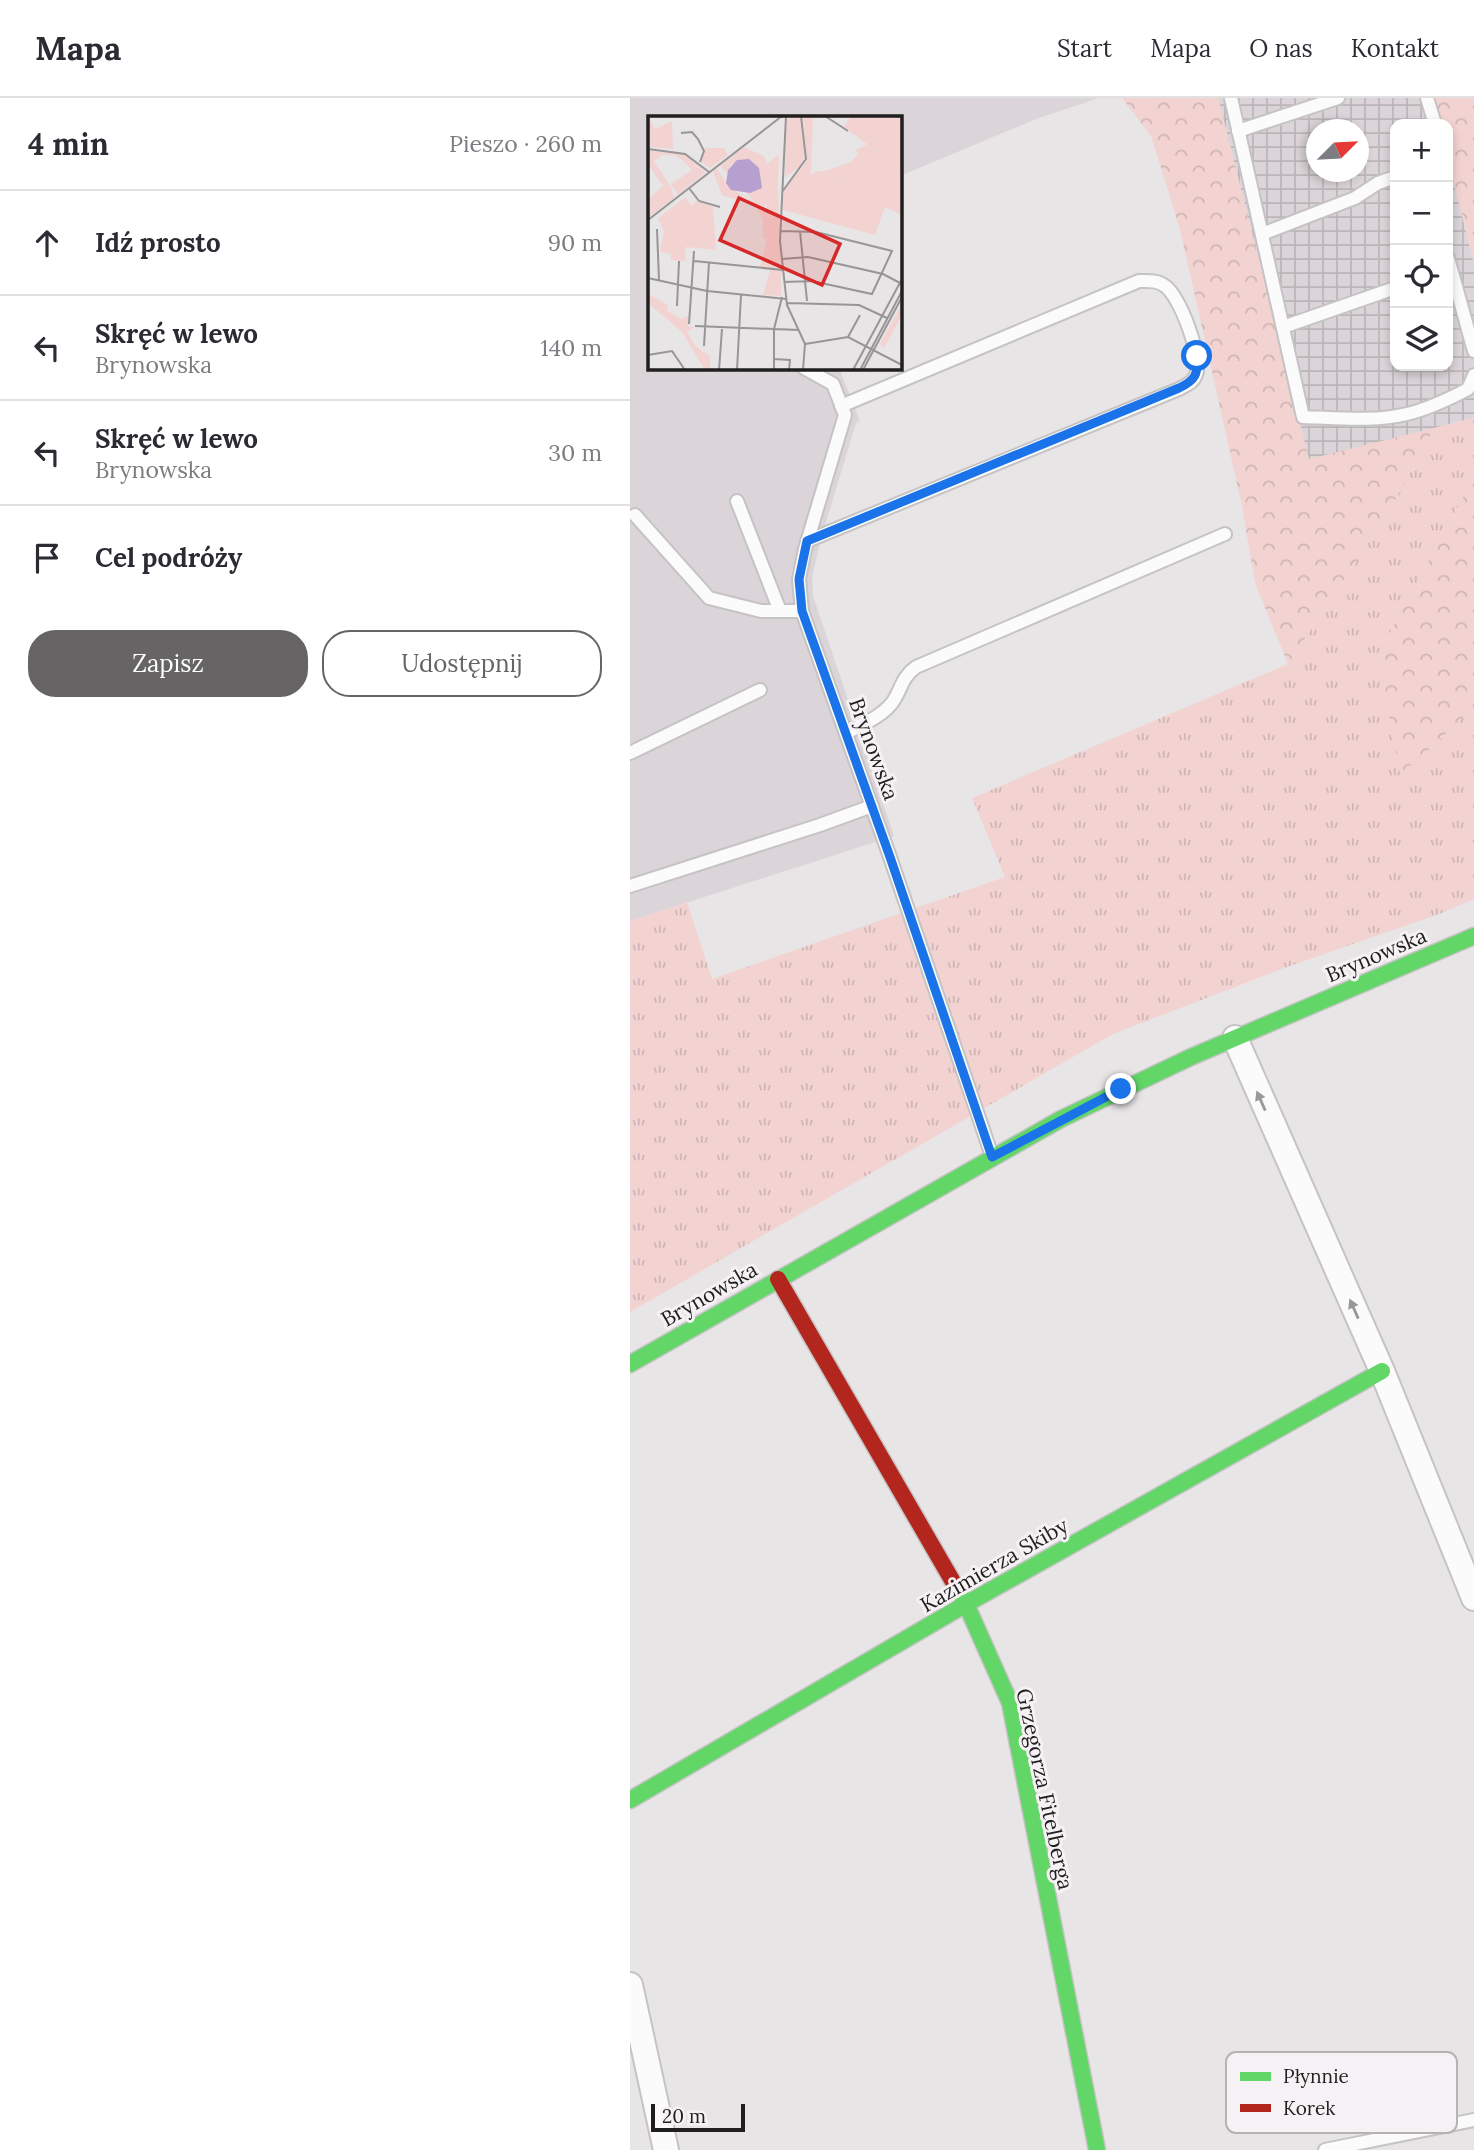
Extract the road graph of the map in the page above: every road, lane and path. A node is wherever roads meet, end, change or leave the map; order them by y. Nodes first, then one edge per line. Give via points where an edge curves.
1 (1231, 98) edge
2 (1338, 98) edge
3 (1427, 98) edge
4 (1433, 119) edge
5 (1238, 131) junction
6 (1390, 179) edge
7 (1262, 234) junction
8 (1453, 280) edge
9 (1390, 290) edge
10 (1283, 327) junction
11 (1474, 351) edge
12 (806, 369) edge
13 (1474, 375) edge
14 (841, 406) junction
15 (737, 502) dead end
16 (635, 515) dead end
17 (1225, 534) dead end
18 (807, 541) junction
19 (780, 611) junction
20 (802, 611) junction
21 (760, 690) dead end
22 (845, 733) junction
23 (630, 753) edge
24 (872, 806) junction
25 (630, 886) edge
26 (1474, 936) edge
27 (1235, 1038) junction
28 (992, 1157) junction
29 (778, 1279) junction
30 (630, 1364) edge
31 (1382, 1371) junction
32 (1474, 1598) edge
33 (966, 1604) junction
34 (630, 1800) edge
35 (630, 1985) edge
36 (1409, 2133) edge
37 (666, 2150) edge
38 (1097, 2150) edge
39 (1325, 2150) edge

1 - 5 lane
2 - 5 lane
3 - 4 lane
5 - 7 lane
6 - 7 lane via 1355,198
7 - 10 lane
8 - 11 lane
9 - 10 lane
10 - 13 lane via 1304,417 1370,419 1408,414 1468,390
12 - 14 lane via 833,384
14 - 18 lane, Brynowska via 845,415
14 - 18 lane via 1139,281 1159,282 1177,298 1197,356 1196,376 1190,383
15 - 19 lane
16 - 19 lane via 709,598
17 - 22 lane via 916,667 905,675 891,704
18 - 20 lane, Brynowska via 799,579
19 - 20 lane
20 - 22 lane, Brynowska
21 - 23 lane
22 - 24 lane, Brynowska
24 - 25 lane
24 - 28 lane, Brynowska
26 - 27 street, Brynowska
27 - 28 street, Brynowska via 1121,1089
31 -> 27 street
28 - 29 street, Brynowska
29 - 30 street, Brynowska
29 - 33 street, Grzegorza Fitelberga
31 - 32 street
31 - 33 street, Kazimierza Skiby
33 - 34 street, Kazimierza Skiby
33 - 38 street, Grzegorza Fitelberga via 1010,1703
35 - 37 street
36 - 39 lane

